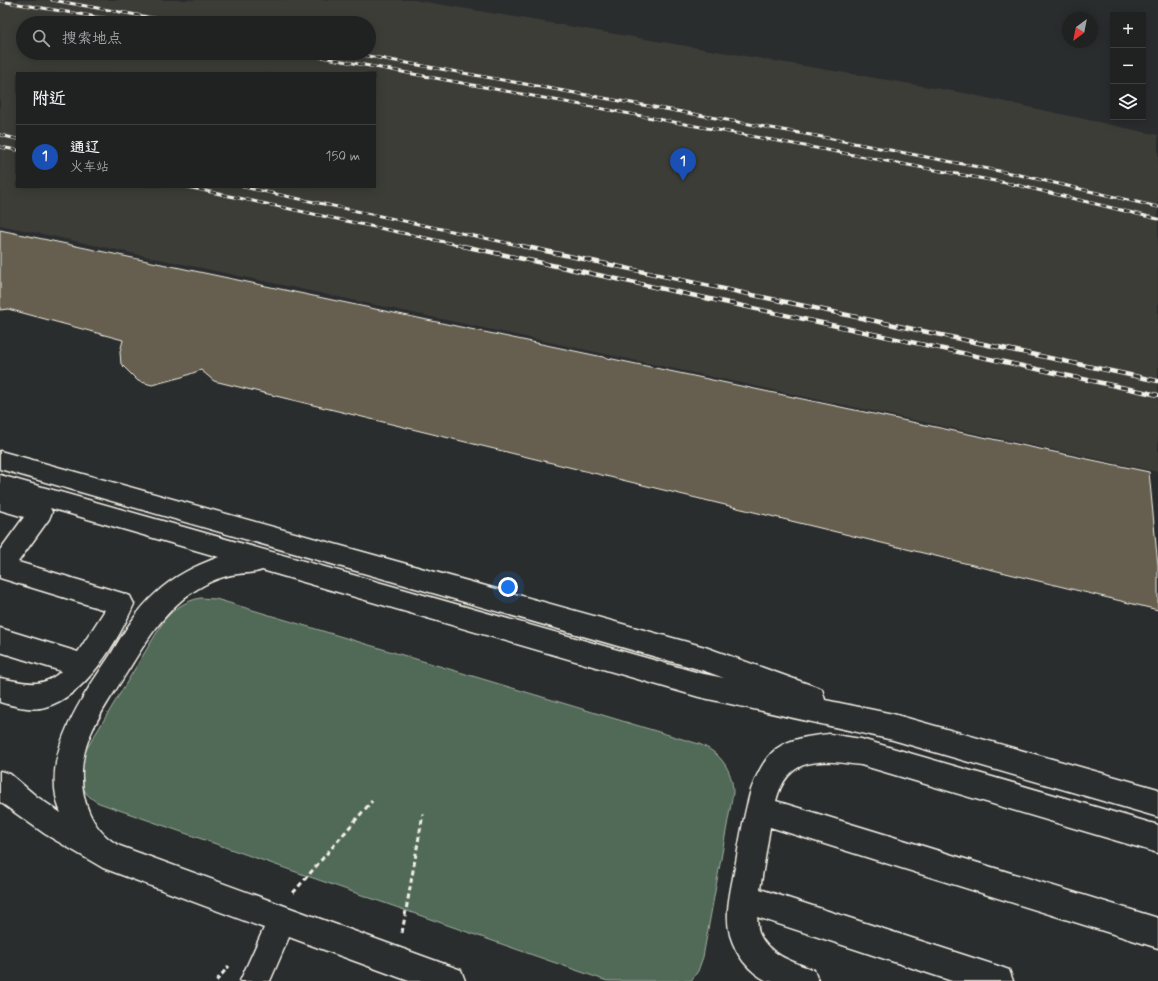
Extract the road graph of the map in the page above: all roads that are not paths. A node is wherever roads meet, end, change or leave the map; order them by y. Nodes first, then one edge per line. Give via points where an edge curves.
1 (0, 460) edge
2 (0, 484) edge
3 (0, 500) edge
4 (284, 566) junction
5 (0, 567) edge
6 (0, 640) edge
7 (82, 666) junction
8 (0, 690) edge
9 (893, 727) junction
10 (0, 784) edge
11 (1158, 802) edge
12 (760, 810) junction
13 (1158, 839) edge
14 (113, 858) junction
15 (744, 898) junction
16 (277, 918) junction
17 (1158, 933) edge
18 (255, 981) edge
19 (450, 981) edge
20 (803, 981) edge
21 (998, 981) edge

1 - 9 street via 705,659
2 - 4 street
3 - 5 street via 41,512
4 - 9 street via 699,685
4 - 14 street via 261,562 225,565 200,575 178,588 149,616 87,714 71,755 70,796 84,832 102,851
5 - 7 street via 122,604
6 - 7 street
7 - 8 street via 78,674 64,687 46,695 28,696
9 - 11 street
10 - 14 street via 34,812
12 - 13 street via 768,780 777,766 789,756 805,749 824,746 861,752
12 - 15 street
12 - 17 street
14 - 16 street
15 - 20 street via 742,922 749,945 768,965
15 - 21 street
16 - 18 street
16 - 19 street

